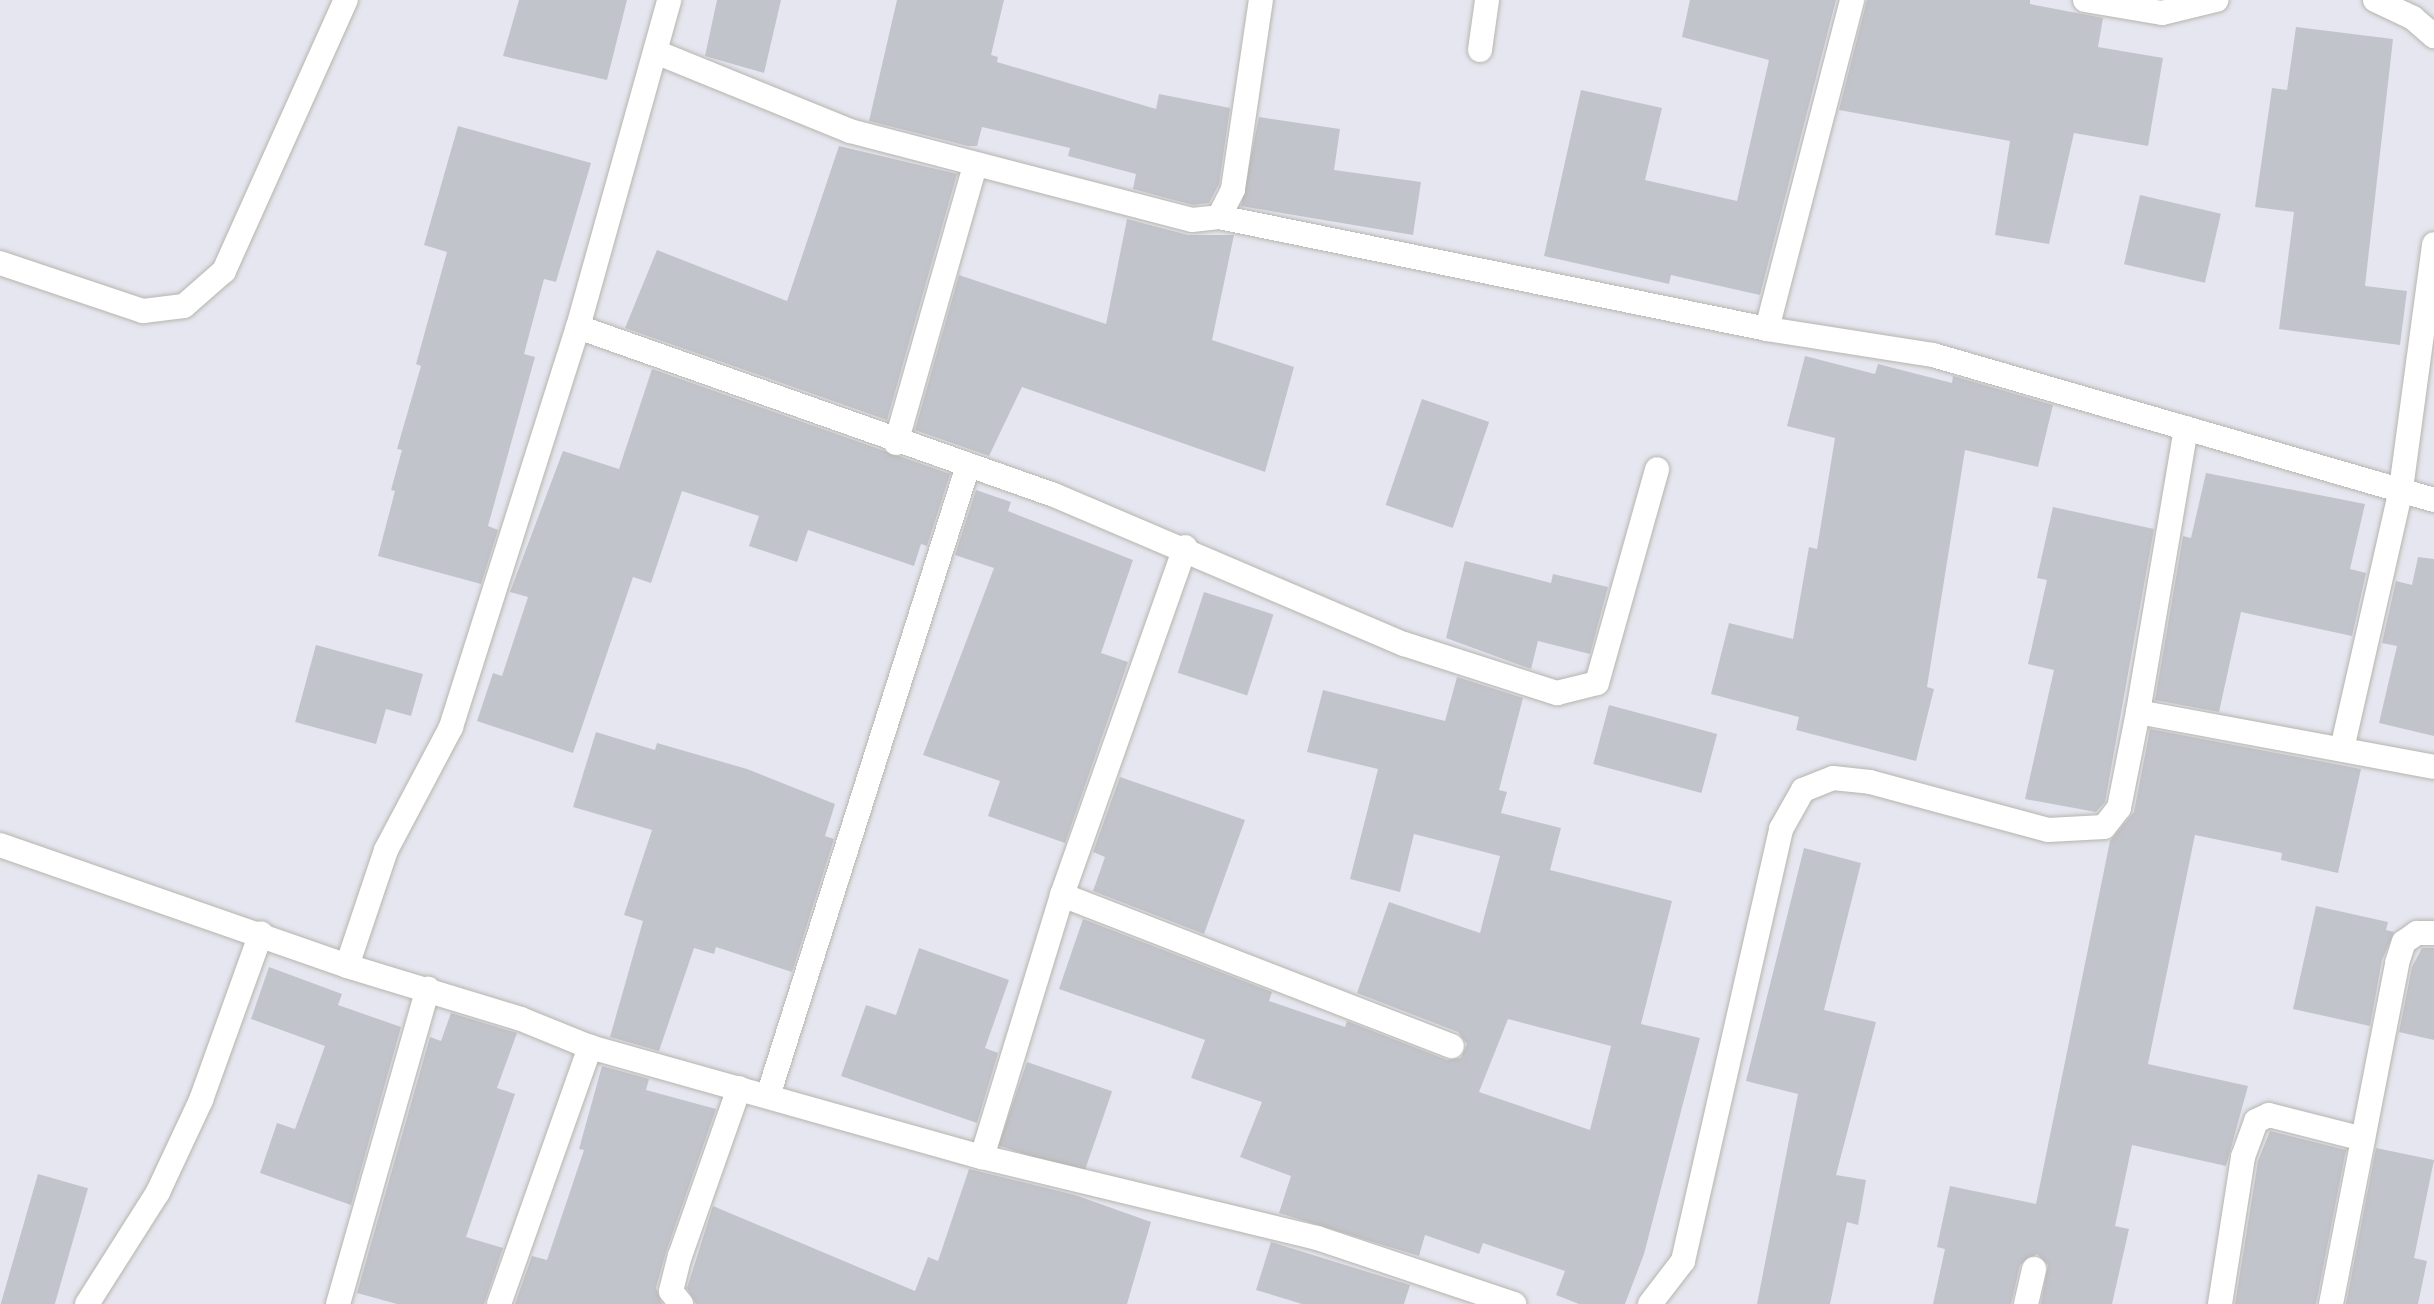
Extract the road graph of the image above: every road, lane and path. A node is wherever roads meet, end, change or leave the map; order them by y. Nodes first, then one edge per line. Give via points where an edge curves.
1 (346, 0) edge
2 (669, 0) edge
3 (1261, 0) edge
4 (1487, 0) edge
5 (1852, 0) edge
6 (2085, 0) edge
7 (2216, 0) edge
8 (2375, 0) edge
9 (2434, 36) edge
10 (1480, 50) dead end
11 (658, 53) junction
12 (975, 166) junction
13 (1219, 217) junction
14 (2434, 244) edge
15 (2434, 250) edge
16 (0, 263) edge
17 (578, 327) junction
18 (1767, 329) junction
19 (2186, 428) junction
20 (896, 443) junction
21 (968, 466) junction
22 (1657, 469) dead end
23 (2401, 489) junction
24 (2434, 500) edge
25 (1185, 547) junction
26 (2138, 712) junction
27 (2342, 749) junction
28 (2434, 767) edge
29 (0, 845) edge
30 (1062, 895) junction
31 (261, 933) junction
32 (2434, 933) edge
33 (347, 966) junction
34 (428, 989) junction
35 (1452, 1046) dead end
36 (590, 1047) junction
37 (739, 1088) junction
38 (768, 1096) junction
39 (2363, 1139) junction
40 (982, 1157) junction
41 (2034, 1269) dead end
42 (87, 1304) edge
43 (338, 1304) edge
44 (499, 1304) edge
45 (681, 1304) edge
46 (1514, 1304) edge
47 (1650, 1304) edge
48 (2026, 1304) edge
49 (2220, 1304) edge
50 (2331, 1304) edge

1 - 16 street via 224,271 184,306 143,311
2 - 11 street
3 - 13 street via 1239,166
4 - 10 street
5 - 18 street
6 - 7 street via 2162,13
8 - 9 street via 2413,18
11 - 12 street via 838,127
11 - 17 street
12 - 13 street via 1192,220
12 - 20 street
13 - 18 street
14 - 15 street
15 - 23 street
17 - 20 street
17 - 33 street via 451,727 386,850
18 - 19 street via 1933,355
19 - 23 street
19 - 26 street
20 - 21 street
21 - 25 street
21 - 38 street
22 - 25 street via 1597,683 1579,691 1557,693 1404,644
23 - 24 street
23 - 27 street
25 - 30 street
26 - 27 street
26 - 47 street via 2119,808 2104,827 2048,830 1870,782 1833,778 1803,790 1781,829 1683,1261
27 - 28 street
29 - 31 street
30 - 35 street
30 - 40 street
31 - 33 street
31 - 42 street via 189,1126 158,1192
32 - 39 street via 2417,933 2404,942
33 - 34 street
34 - 36 street
34 - 43 street
36 - 37 street
36 - 44 street
37 - 38 street
37 - 45 street via 680,1256 671,1291
38 - 40 street
39 - 49 street via 2269,1115 2256,1121 2243,1157
39 - 50 street
40 - 46 street via 1317,1238
41 - 48 street

